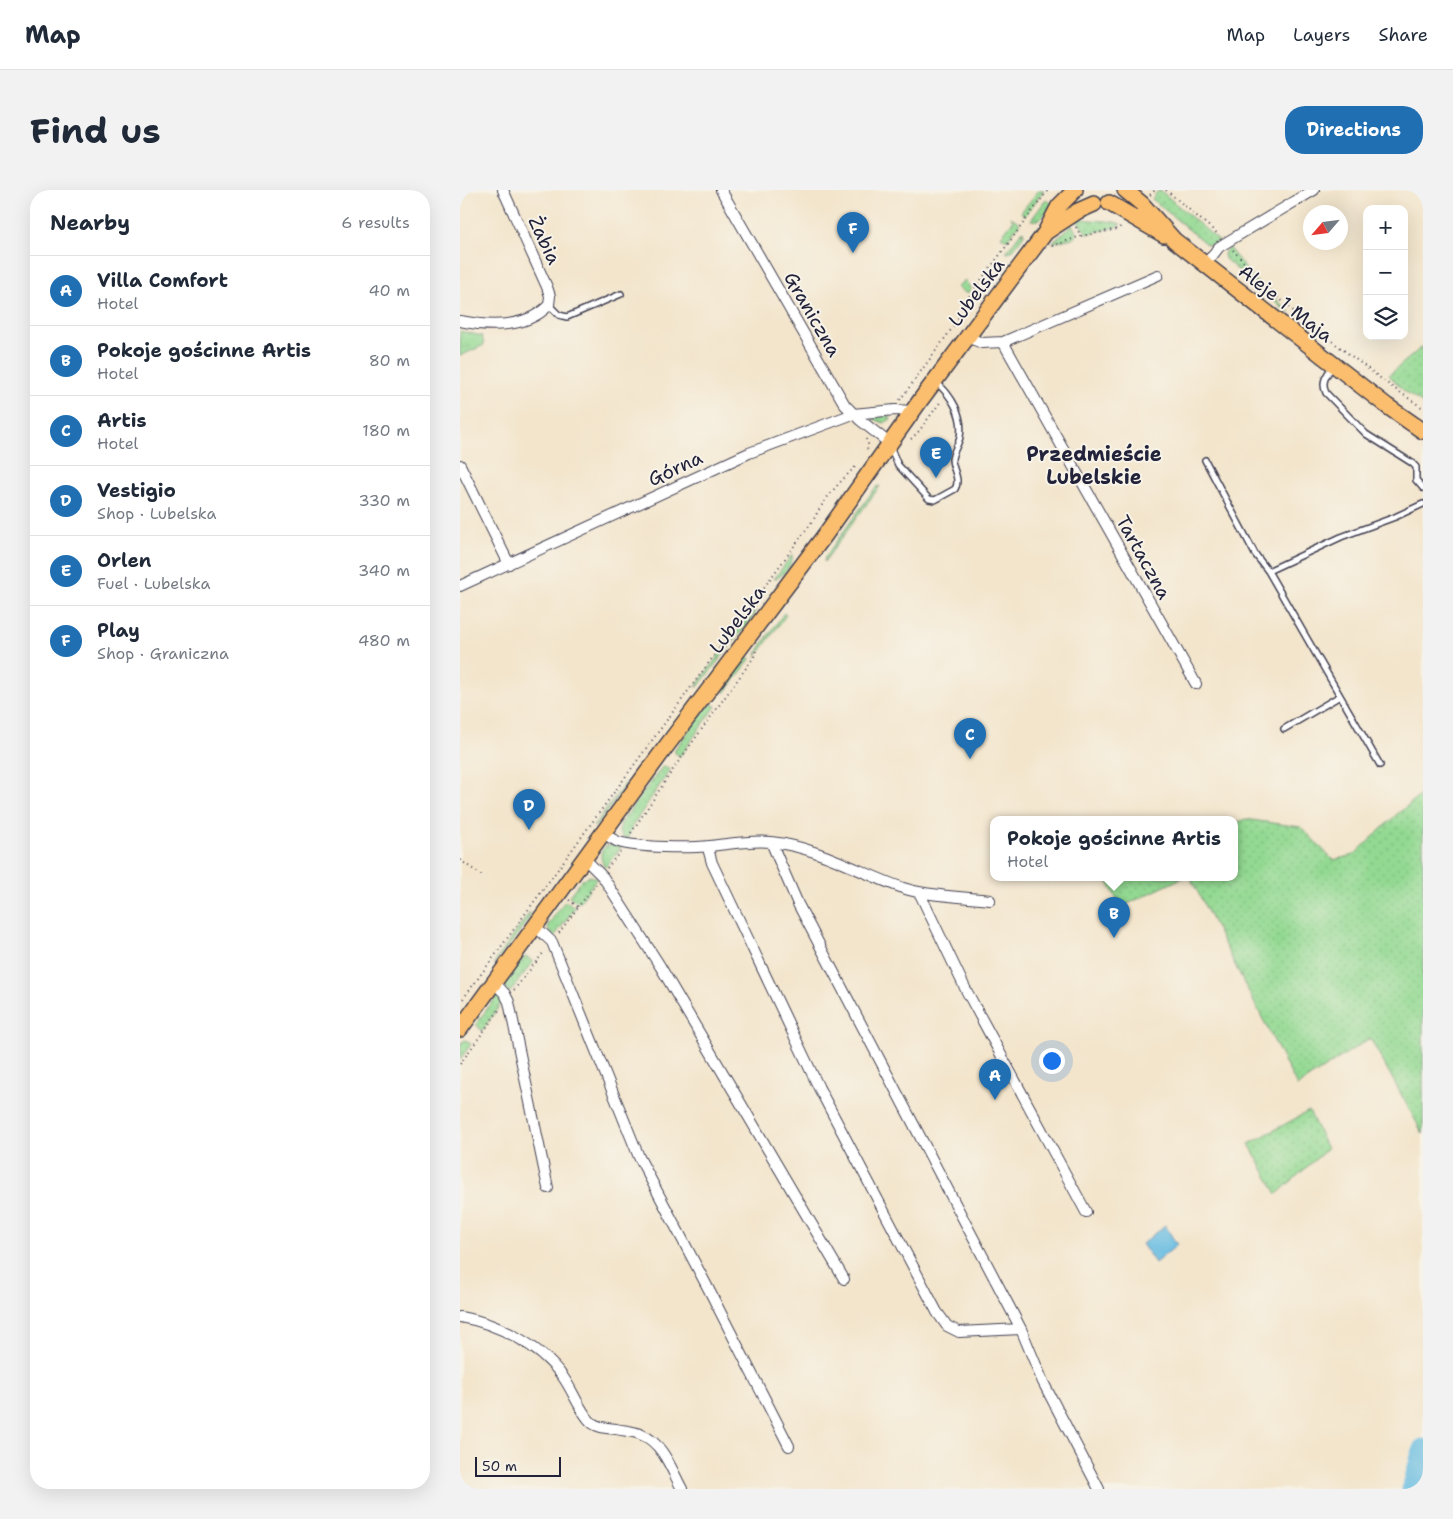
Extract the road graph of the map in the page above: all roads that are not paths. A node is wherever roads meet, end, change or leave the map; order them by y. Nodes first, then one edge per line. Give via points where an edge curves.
1 (503, 190) edge
2 (721, 190) edge
3 (1074, 190) edge
4 (1081, 190) edge
5 (1120, 190) edge
6 (1124, 190) edge
7 (1314, 190) edge
8 (1101, 203) junction
9 (1045, 233) junction
10 (1174, 240) junction
11 (1205, 265) junction
12 (1158, 275) dead end
13 (621, 294) dead end
14 (549, 305) junction
15 (460, 321) edge
16 (967, 337) junction
17 (1003, 342) junction
18 (1333, 365) junction
19 (935, 381) junction
20 (913, 411) junction
21 (854, 414) junction
22 (1423, 430) edge
23 (889, 444) junction
24 (1205, 460) dead end
25 (460, 465) edge
26 (1423, 488) edge
27 (1423, 504) edge
28 (509, 564) junction
29 (1268, 571) junction
30 (460, 586) edge
31 (1196, 684) dead end
32 (1340, 696) junction
33 (1284, 729) dead end
34 (1380, 765) dead end
35 (603, 832) junction
36 (770, 842) junction
37 (709, 846) junction
38 (584, 858) junction
39 (919, 892) junction
40 (990, 900) dead end
41 (535, 926) junction
42 (494, 982) junction
43 (460, 1029) edge
44 (548, 1188) dead end
45 (1086, 1212) dead end
46 (844, 1279) dead end
47 (460, 1317) edge
48 (1021, 1329) junction
49 (789, 1446) dead end
50 (682, 1489) edge
51 (1099, 1489) edge

1 - 14 street, Żabia via 547,287
2 - 21 street, Graniczna via 845,405
3 - 9 main road, Lubelska via 1059,206
4 - 8 main road, Aleje 1 Maja via 1086,199
5 - 8 main road via 1116,197
6 - 10 main road, Aleje 1 Maja via 1142,204
7 - 11 street via 1219,247
8 - 9 main road, Lubelska via 1078,211
8 - 10 main road, Aleje 1 Maja
9 - 16 main road, Lubelska
10 - 11 main road, Aleje 1 Maja
11 - 18 main road, Aleje 1 Maja
12 - 17 street
13 - 14 lane via 567,317
14 - 15 street via 542,312 512,324 486,326
16 - 17 street via 982,343
16 - 19 main road, Lubelska
17 - 31 street, Tartaczna
18 - 22 main road, Aleje 1 Maja
18 - 26 lane via 1324,379 1326,393 1366,434 1412,463 1416,467 1416,480
19 - 20 main road, Lubelska
19 - 23 lane via 948,393 960,421 961,435 952,461 957,482 955,489 935,500 929,499 898,465
20 - 21 street, Górna
20 - 23 main road, Lubelska
21 - 23 street, Graniczna
21 - 28 street, Górna via 748,453
23 - 35 main road, Lubelska
24 - 29 lane via 1255,554
25 - 28 street
27 - 29 lane
28 - 30 street, Górna
29 - 32 lane
32 - 33 lane
32 - 34 lane
35 - 37 street via 625,844
35 - 38 main road, Lubelska
36 - 37 street
36 - 39 street via 808,850 904,889
36 - 48 street via 798,904
37 - 48 street via 712,864 820,1088 942,1320 958,1332
38 - 41 main road, Lubelska
38 - 46 street via 602,875 660,966
39 - 40 street
39 - 45 street via 966,990
41 - 42 main road, Lubelska
41 - 49 street via 552,942 638,1157
42 - 43 main road, Lubelska
42 - 44 street via 508,998
47 - 50 street via 492,1326 528,1344 563,1377 592,1423 640,1433 654,1442
48 - 51 street via 1043,1382

